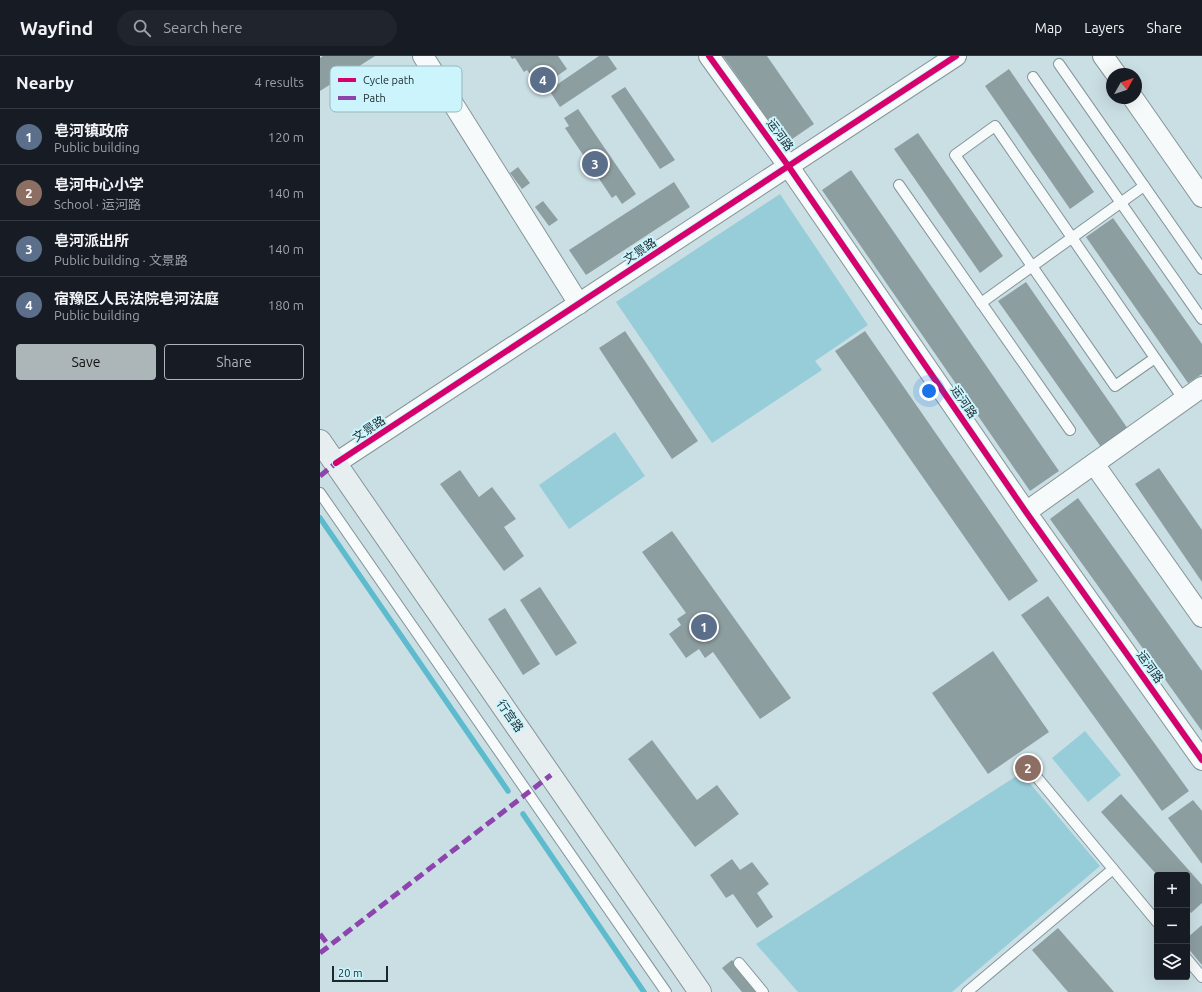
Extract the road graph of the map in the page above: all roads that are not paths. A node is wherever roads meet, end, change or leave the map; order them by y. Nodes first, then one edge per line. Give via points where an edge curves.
1 (423, 56) edge
2 (708, 56) edge
3 (956, 56) edge
4 (1103, 56) edge
5 (1059, 64) dead end
6 (429, 66) edge
7 (1112, 68) edge
8 (1033, 78) dead end
9 (1136, 104) edge
10 (458, 112) edge
11 (789, 167) junction
12 (899, 185) dead end
13 (1144, 186) junction
14 (1202, 197) edge
15 (1121, 203) junction
16 (1072, 238) junction
17 (1032, 266) junction
18 (1202, 269) edge
19 (981, 303) junction
20 (580, 304) junction
21 (1202, 319) edge
22 (1155, 358) junction
23 (1202, 388) edge
24 (1184, 400) junction
25 (1070, 430) dead end
26 (320, 441) edge
27 (336, 464) junction
28 (1094, 464) junction
29 (320, 493) edge
30 (1026, 512) junction
31 (1202, 617) edge
32 (1202, 760) edge
33 (1030, 769) dead end
34 (1113, 868) junction
35 (1154, 918) edge
36 (739, 963) dead end
37 (1190, 963) edge
38 (1202, 978) edge
39 (666, 992) edge
40 (700, 992) edge
41 (763, 992) edge
42 (967, 992) edge

1 - 6 street
2 - 11 street, 运河路
3 - 11 street, 文景路
4 - 7 street
5 - 13 lane
8 - 15 lane
9 - 14 street
10 - 20 street
11 - 20 street, 文景路
11 - 30 street, 运河路
12 - 19 lane
13 - 15 lane
13 - 18 lane
15 - 16 lane
15 - 21 lane
16 - 17 lane
16 - 17 lane via 994,126 955,155
16 - 22 lane
17 - 19 lane
17 - 22 lane via 1116,386
19 - 25 lane
20 - 27 street, 文景路
22 - 24 lane
23 - 24 street
24 - 28 street
26 - 27 main road, 行宫路
27 - 40 main road, 行宫路
28 - 30 street
28 - 31 street
29 - 39 lane
30 - 32 street, 运河路
33 - 34 lane
34 - 35 lane
34 - 42 lane
36 - 41 lane
37 - 38 lane

